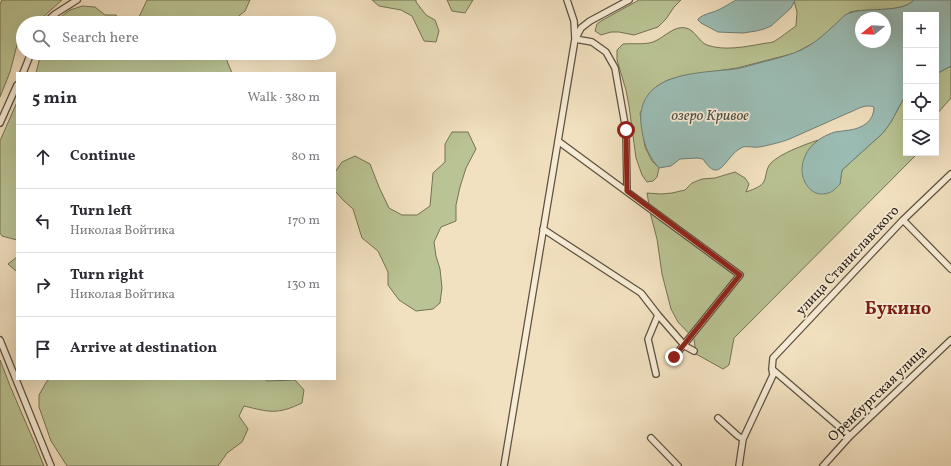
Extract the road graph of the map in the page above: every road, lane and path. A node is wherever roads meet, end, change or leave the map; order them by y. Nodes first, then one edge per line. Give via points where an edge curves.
1 (77, 0) edge
2 (567, 0) edge
3 (629, 0) edge
4 (53, 16) edge
5 (575, 39) junction
6 (28, 60) edge
7 (22, 72) edge
8 (16, 87) edge
9 (0, 123) edge
10 (558, 141) junction
11 (951, 174) edge
12 (627, 191) junction
13 (903, 220) junction
14 (543, 229) junction
15 (951, 269) edge
16 (658, 314) junction
17 (0, 340) edge
18 (951, 340) edge
19 (684, 345) junction
20 (694, 351) dead end
21 (674, 357) dead end
22 (772, 369) junction
23 (656, 374) dead end
24 (16, 380) edge
25 (16, 380) edge
26 (718, 418) dead end
27 (850, 436) junction
28 (652, 438) dead end
29 (743, 439) junction
30 (51, 466) edge
31 (504, 466) edge
32 (678, 466) edge
33 (739, 466) edge
34 (824, 466) edge

1 - 4 street
2 - 5 street via 574,21
3 - 5 street via 590,21 581,28
5 - 10 street
5 - 12 street via 592,42 606,52 615,68 626,130
6 - 7 street
8 - 9 street
10 - 12 street
10 - 14 street
11 - 13 street, улица Станиславского
12 - 19 street via 740,275
13 - 15 street
13 - 22 street, улица Станиславского via 773,358
14 - 16 street via 641,293
14 - 31 street
16 - 19 street
16 - 23 street via 648,339
17 - 25 street
18 - 27 street, Оренбургская улица
19 - 20 street
19 - 21 street
22 - 27 street
22 - 29 street, улица Станиславского via 773,375
24 - 30 street
26 - 29 street
27 - 34 street, Оренбургская улица
28 - 32 street
29 - 33 street, улица Станиславского

